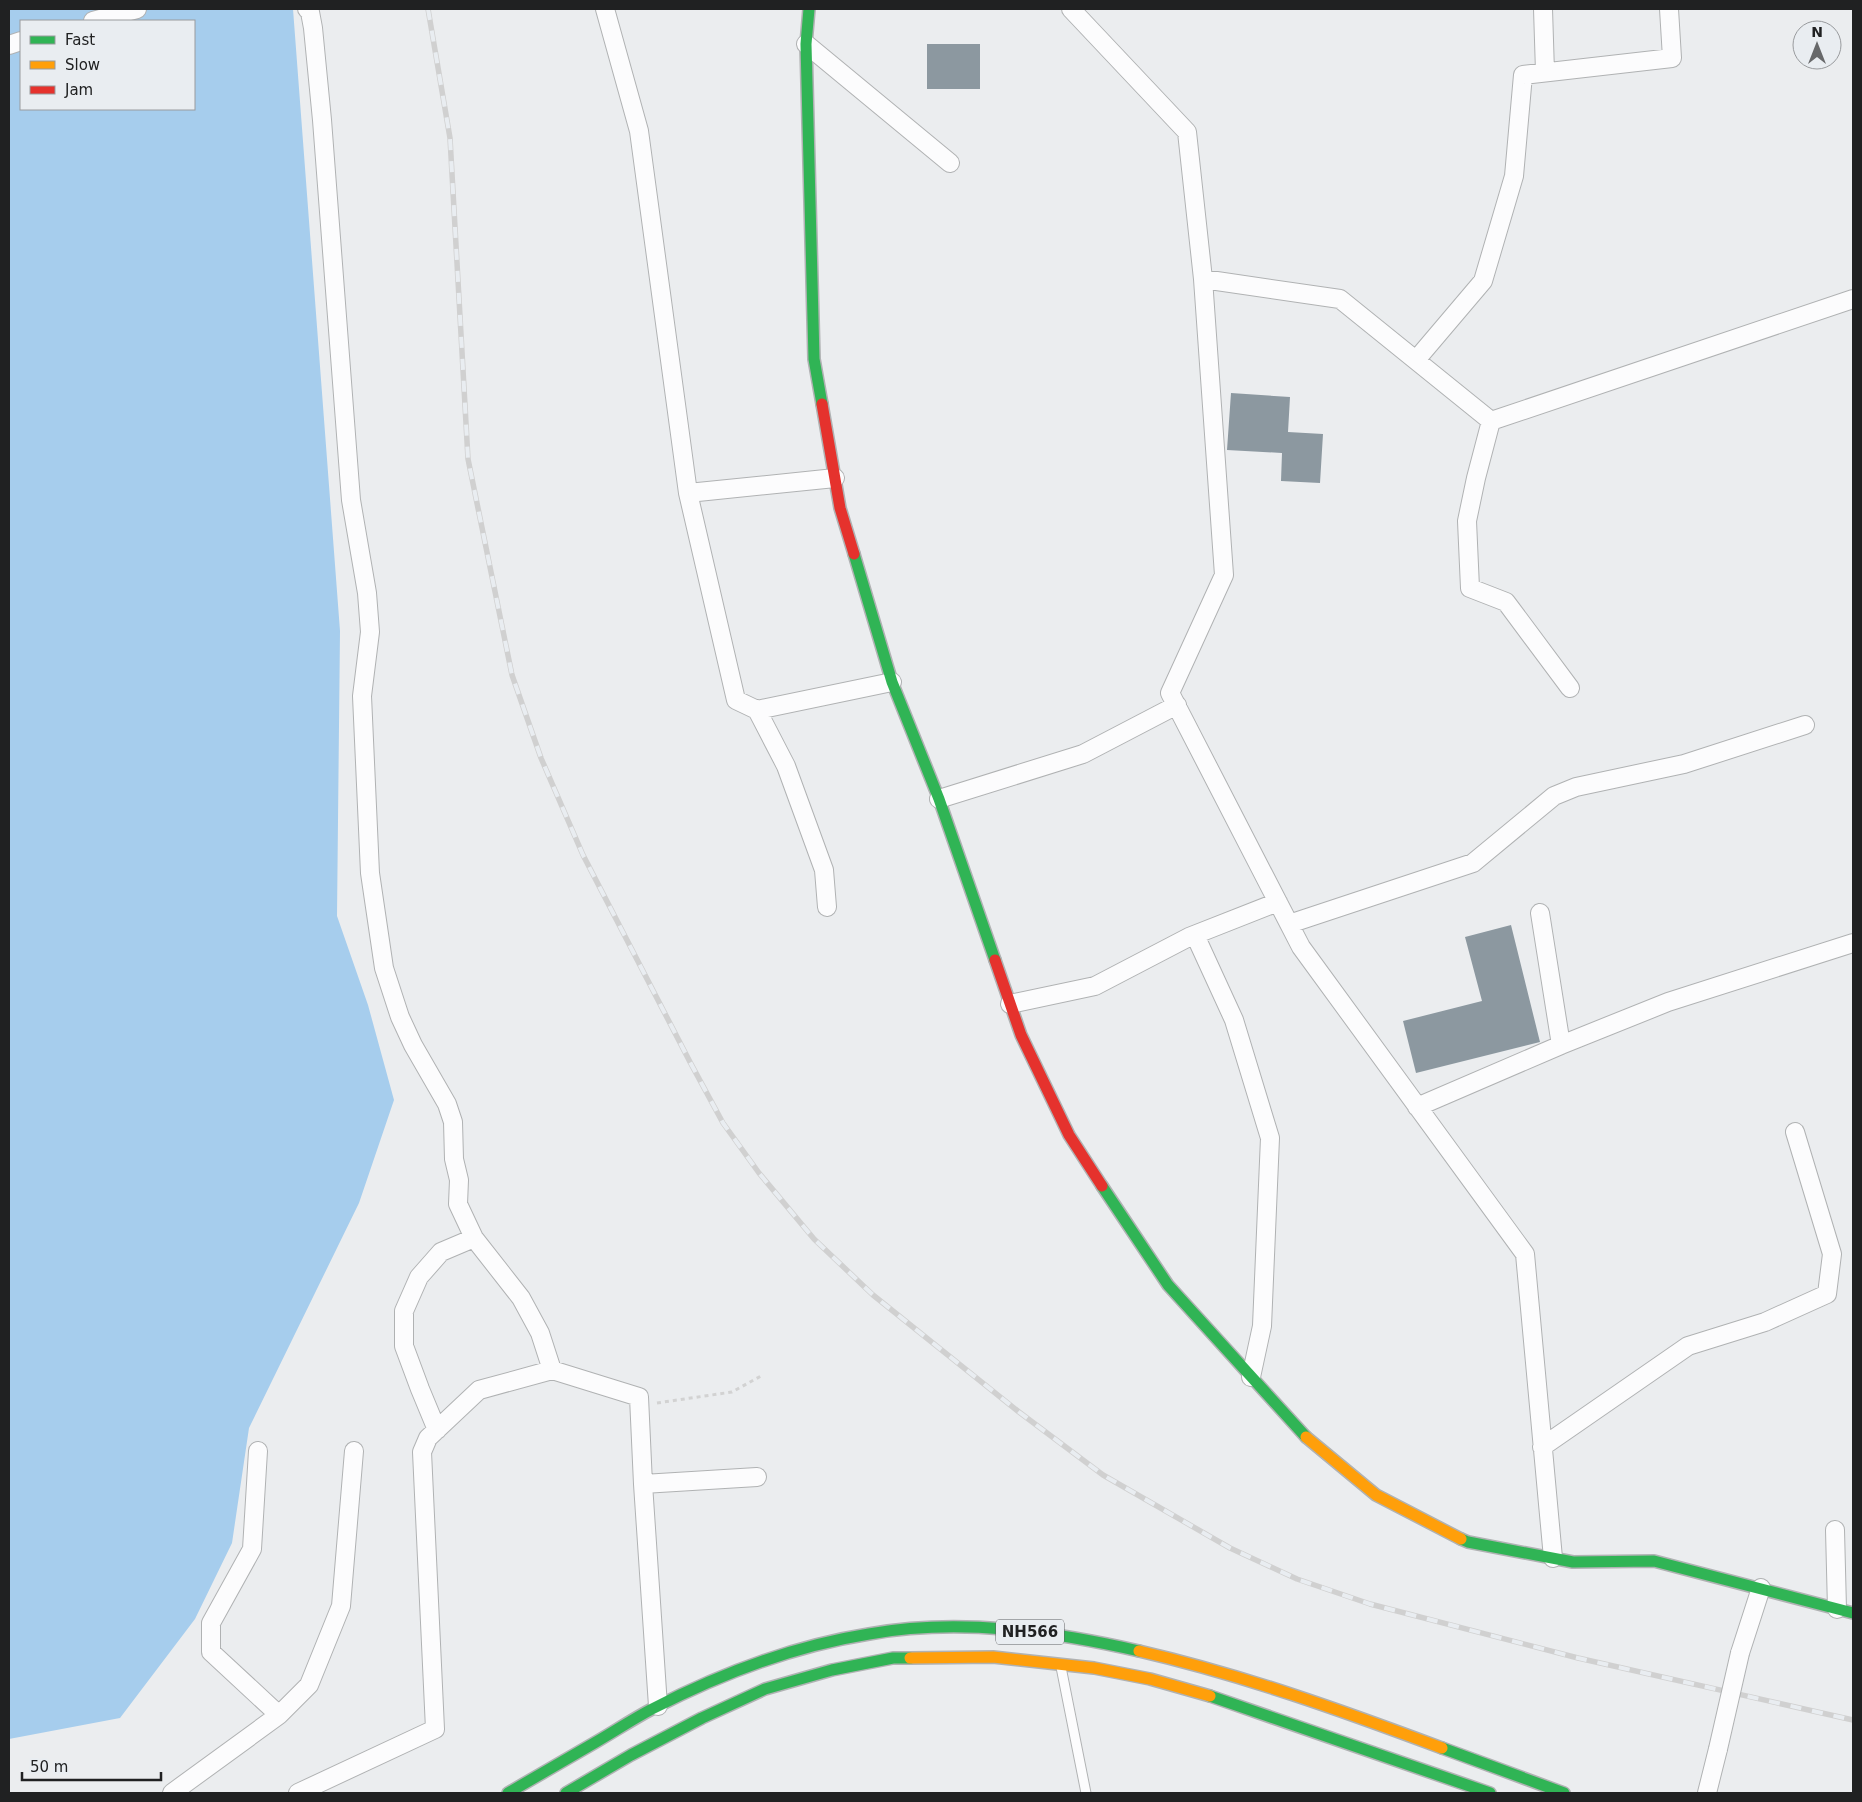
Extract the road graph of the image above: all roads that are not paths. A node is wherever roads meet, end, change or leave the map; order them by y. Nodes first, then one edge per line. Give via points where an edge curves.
1 (137, 9) edge
2 (307, 9) edge
3 (605, 9) edge
4 (809, 9) edge
5 (1071, 9) edge
6 (1542, 9) edge
7 (1669, 9) edge
8 (96, 20) edge
9 (806, 44) junction
10 (1545, 72) junction
11 (950, 163) dead end
12 (1203, 279) junction
13 (1853, 299) edge
14 (1416, 360) junction
15 (1491, 421) junction
16 (835, 478) junction
17 (688, 493) junction
18 (892, 682) junction
19 (1570, 688) dead end
20 (1177, 705) junction
21 (757, 710) junction
22 (1805, 725) dead end
23 (939, 798) junction
24 (1278, 902) junction
25 (827, 907) dead end
26 (1540, 913) dead end
27 (1289, 924) junction
28 (1195, 935) junction
29 (1853, 943) edge
30 (1010, 1004) junction
31 (1561, 1045) junction
32 (1417, 1107) junction
33 (1795, 1132) dead end
34 (474, 1238) junction
35 (552, 1370) junction
36 (1251, 1377) junction
37 (437, 1430) junction
38 (1542, 1448) junction
39 (258, 1451) dead end
40 (354, 1451) dead end
41 (757, 1477) dead end
42 (643, 1484) junction
43 (1835, 1530) dead end
44 (1553, 1558) junction
45 (1761, 1588) junction
46 (1845, 1611) edge
47 (1060, 1664) junction
48 (658, 1706) junction
49 (279, 1715) junction
50 (172, 1793) edge
51 (298, 1793) edge
52 (508, 1793) edge
53 (566, 1793) edge
54 (1086, 1793) edge
55 (1490, 1793) edge
56 (1564, 1793) edge
57 (1707, 1793) edge

1 - 8 street
2 - 34 street via 313,28 320,102 352,500 370,632 362,696 370,873 384,968 400,1017 447,1104 453,1122 458,1204
3 - 17 street via 639,131
4 - 9 main road
5 - 12 street via 1186,132
6 - 10 street
7 - 10 street via 1672,58
9 - 11 street
9 - 16 main road via 814,359
10 - 14 street via 1522,74 1514,176 1483,280
12 - 14 street via 1340,299
12 - 20 street via 1224,575 1170,693
13 - 15 street
14 - 15 street
15 - 19 street via 1467,522 1470,588 1506,602
16 - 17 street
16 - 18 main road via 840,508
17 - 21 street via 736,700
18 - 21 street
18 - 23 main road
20 - 23 street via 1083,754
20 - 24 street
21 - 25 street via 786,766 824,870
22 - 27 street via 1684,764 1576,787 1554,796 1473,863
23 - 30 main road
24 - 27 street
24 - 28 street
26 - 31 street
27 - 32 street via 1301,947
28 - 30 street via 1095,986
28 - 36 street via 1234,1020 1270,1138 1262,1326
29 - 31 street via 1668,1002
30 - 36 main road via 1021,1035 1069,1135 1168,1285
31 - 32 street
32 - 38 street via 1525,1254
33 - 38 street via 1832,1254 1827,1294 1765,1322 1688,1346
34 - 35 street via 521,1298 540,1332
34 - 37 street via 441,1252 419,1277 404,1311 404,1346
35 - 37 street via 479,1390
35 - 42 street via 639,1397
36 - 44 main road via 1310,1441 1376,1495 1468,1542
37 - 51 street via 428,1438 422,1452 435,1728
38 - 44 street
39 - 49 street via 252,1549 211,1623 211,1652
40 - 49 street via 341,1606 309,1685
41 - 42 street
42 - 48 street
43 - 46 street
44 - 45 main road via 1573,1562 1654,1561
45 - 46 main road
45 - 57 street, bridge via 1740,1653
47 - 53 main road, NH566 via 993,1657 893,1658 832,1670 765,1689 702,1718
47 - 54 lane
47 - 55 main road, NH566 via 1150,1679 1224,1700
48 - 52 main road, NH566
48 - 56 main road, NH566 via 757,1662 860,1634 952,1626 1017,1630 1146,1651 1211,1669 1342,1711
49 - 50 street

